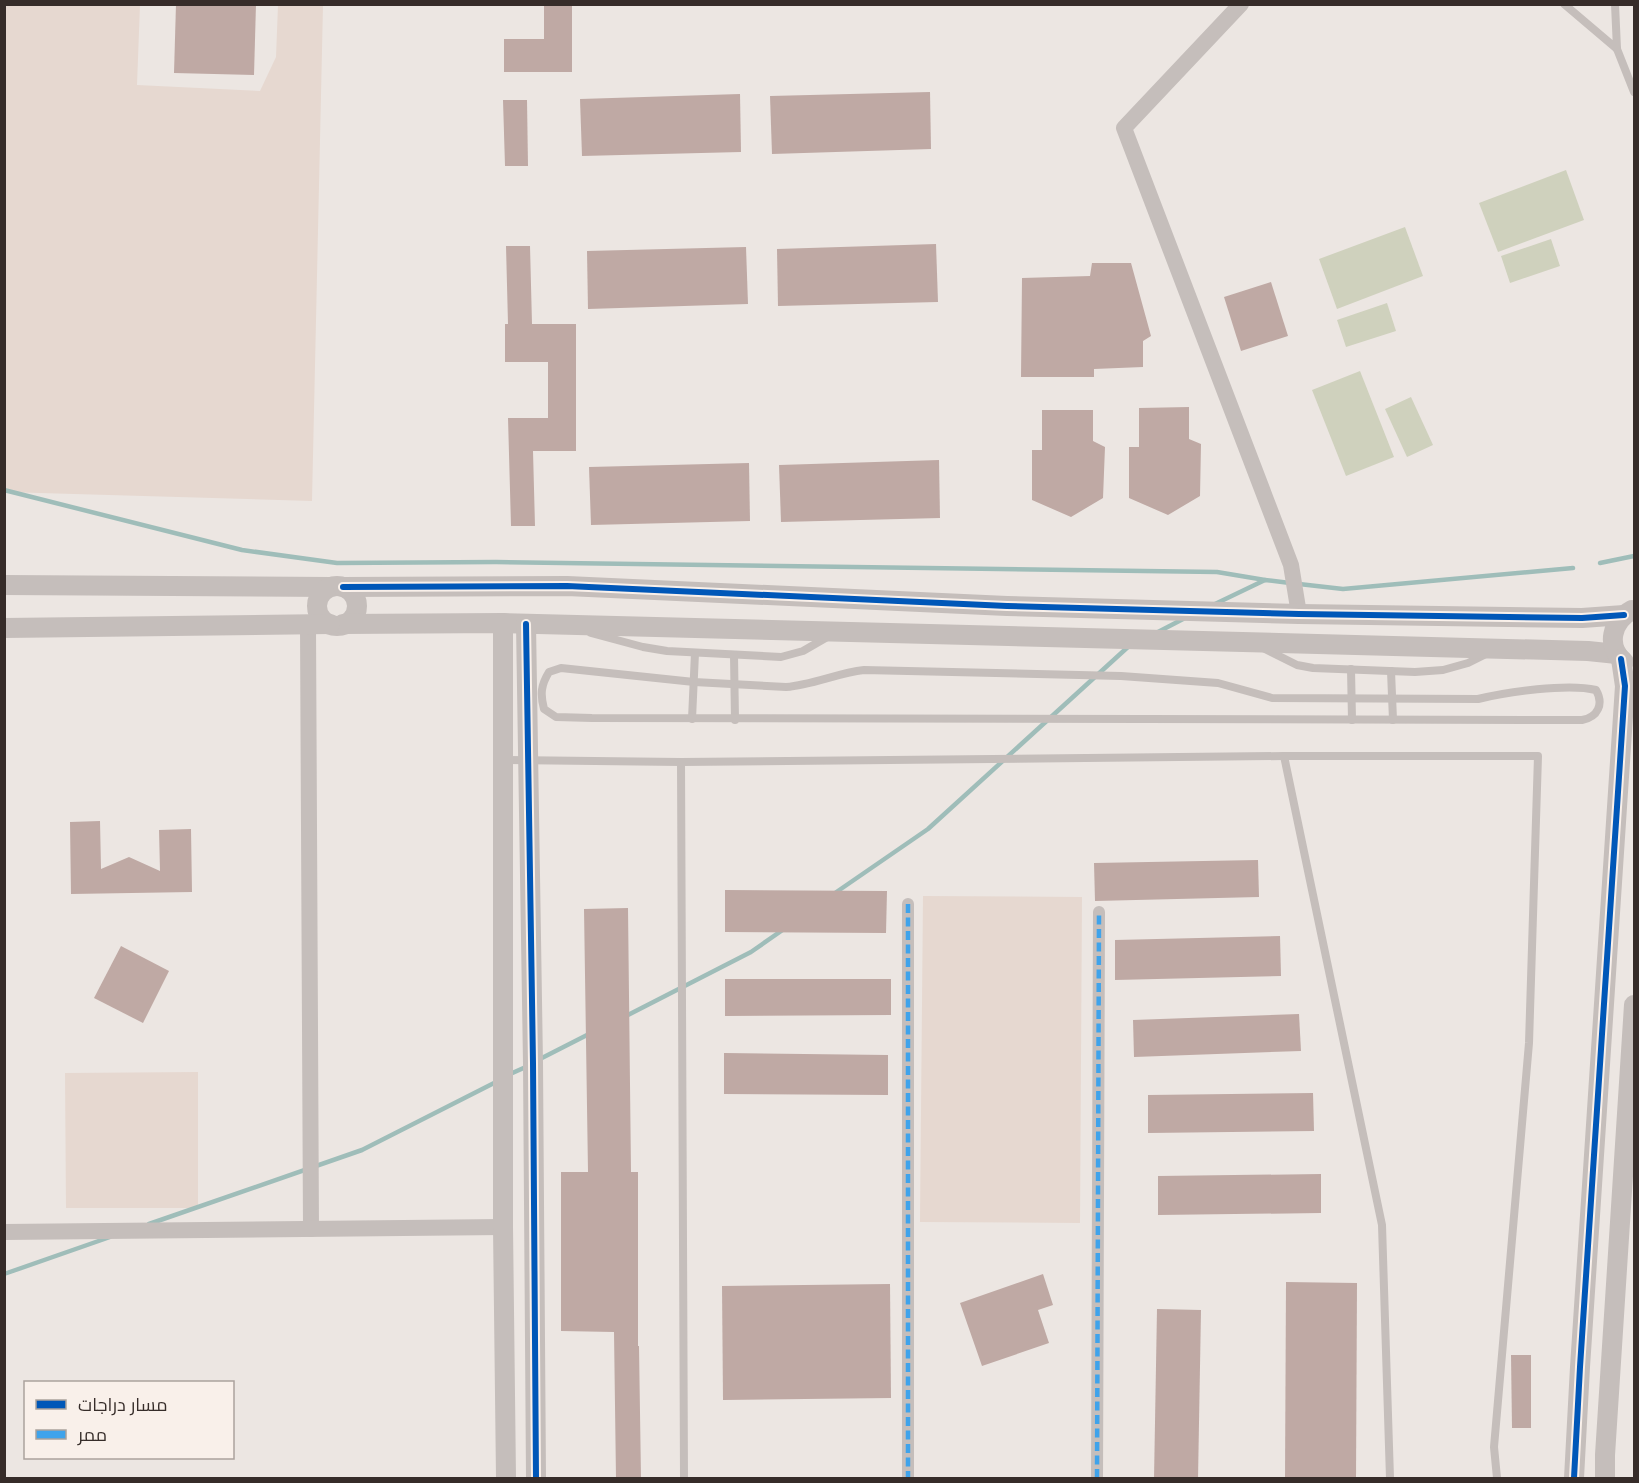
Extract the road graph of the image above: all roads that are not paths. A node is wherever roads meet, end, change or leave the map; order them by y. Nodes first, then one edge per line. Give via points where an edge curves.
1 (1241, 4) edge
2 (1564, 4) edge
3 (1615, 4) edge
4 (1617, 50) junction
5 (1635, 92) edge
6 (4, 585) edge
7 (337, 587) junction
8 (1629, 612) edge
9 (1299, 614) junction
10 (503, 623) junction
11 (337, 624) junction
12 (526, 624) junction
13 (565, 625) junction
14 (308, 626) junction
15 (4, 628) edge
16 (835, 632) junction
17 (1251, 643) junction
18 (1495, 649) junction
19 (695, 653) junction
20 (734, 655) junction
21 (1624, 660) edge
22 (1351, 669) junction
23 (1391, 671) junction
24 (694, 682) junction
25 (734, 684) junction
26 (1352, 697) junction
27 (1393, 698) junction
28 (692, 719) junction
29 (735, 720) junction
30 (1352, 720) junction
31 (1393, 720) junction
32 (1284, 756) junction
33 (503, 760) junction
34 (529, 761) junction
35 (681, 762) junction
36 (908, 904) dead end
37 (1099, 912) dead end
38 (1635, 1005) edge
39 (503, 1227) junction
40 (311, 1229) junction
41 (4, 1232) edge
42 (506, 1479) edge
43 (536, 1479) edge
44 (684, 1479) edge
45 (908, 1479) edge
46 (1097, 1479) edge
47 (1390, 1479) edge
48 (1497, 1479) edge
49 (1574, 1479) edge
50 (1605, 1479) edge

1 - 9 street via 1124,128 1291,565
2 - 4 lane
3 - 4 lane
4 - 5 lane
6 - 7 street
7 - 9 street via 567,586 1007,606
7 - 11 street via 350,591 356,603 354,616
7 - 11 street via 321,594 317,605 320,617
8 - 9 street via 1582,618
8 - 21 street via 1617,622 1612,641
10 - 11 street
10 - 12 street
10 - 33 street
11 - 14 street
12 - 13 street
12 - 34 street
13 - 16 street
13 - 19 lane via 643,647
14 - 15 street
14 - 40 street
16 - 17 street
16 - 20 lane via 803,651 781,657
17 - 18 street
17 - 22 lane via 1296,665
18 - 21 street
18 - 23 lane via 1443,670
19 - 20 lane
19 - 24 lane
20 - 25 lane
21 - 49 street
22 - 23 lane
22 - 26 lane
23 - 27 lane
24 - 25 lane
24 - 28 lane
24 - 28 lane via 561,668 549,672 542,683 541,696 544,709 556,717
25 - 26 lane via 800,686 864,670 1121,676 1218,683 1272,698
25 - 29 lane
26 - 27 lane
26 - 30 lane
27 - 31 lane
27 - 31 lane via 1478,699 1501,693 1579,688 1596,690 1600,697 1596,714 1582,720
28 - 29 lane
29 - 30 lane
30 - 31 lane
32 - 35 lane
32 - 47 lane via 1382,1225
32 - 48 lane via 1538,756 1529,1043 1494,1447
33 - 34 lane
33 - 39 street
34 - 35 lane
34 - 43 street
35 - 44 lane
36 - 45 street
37 - 46 street
38 - 50 street
39 - 40 street
39 - 42 street
40 - 41 street

